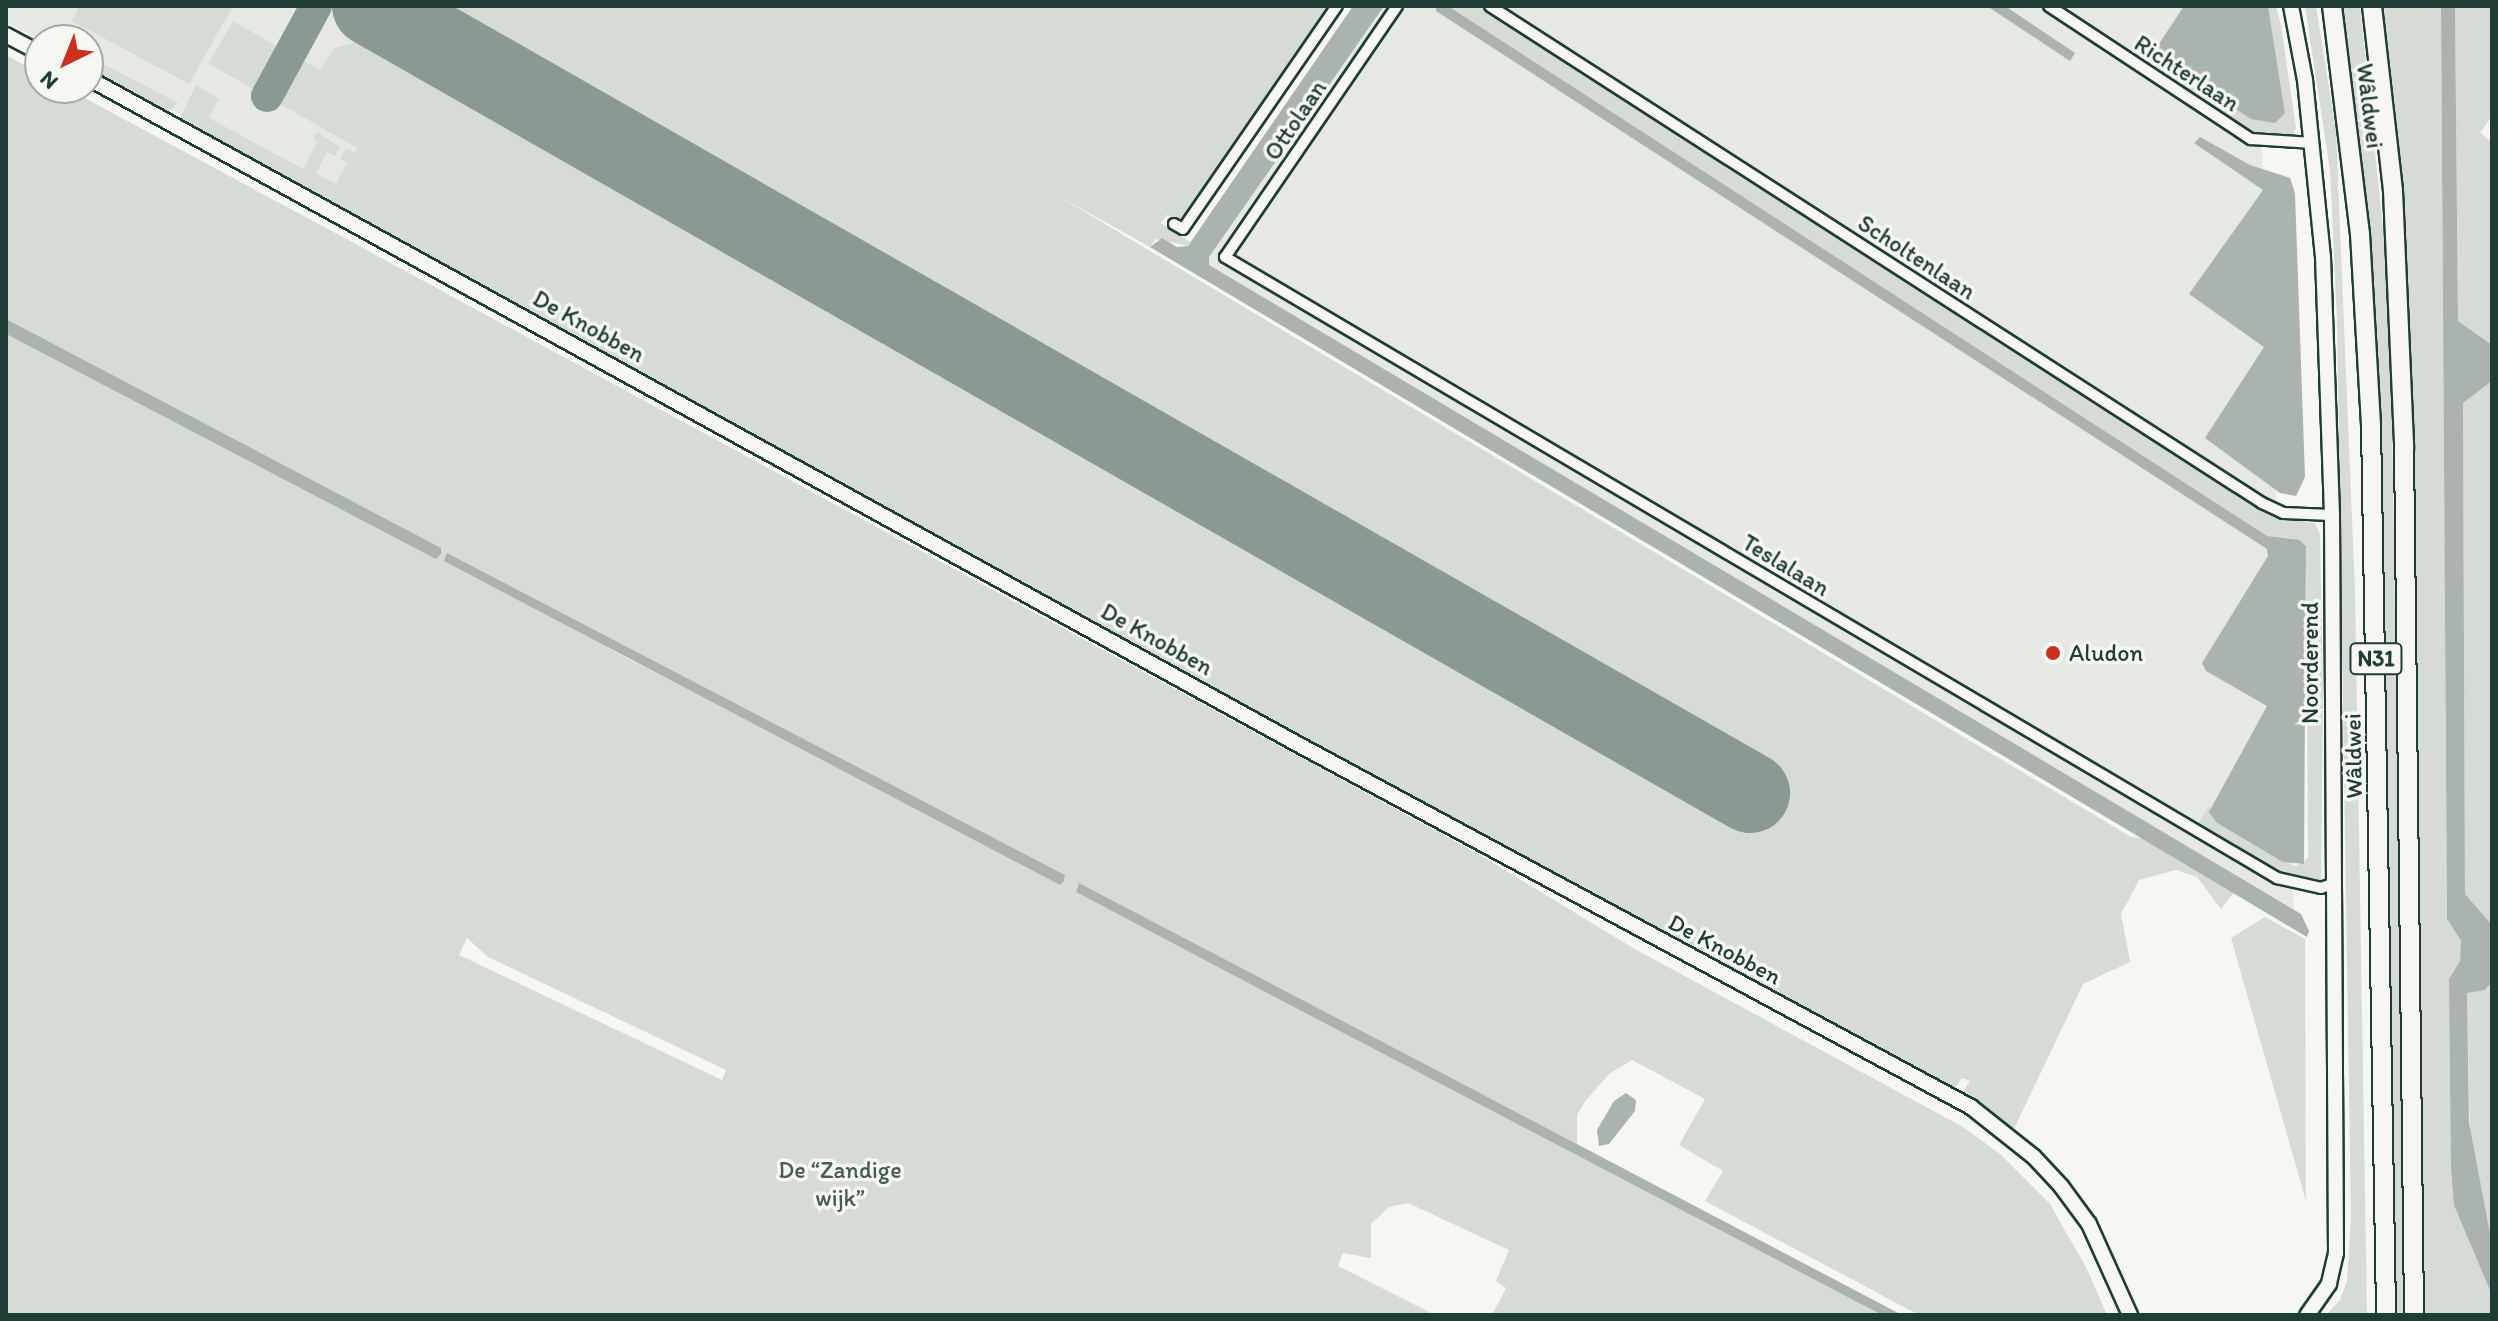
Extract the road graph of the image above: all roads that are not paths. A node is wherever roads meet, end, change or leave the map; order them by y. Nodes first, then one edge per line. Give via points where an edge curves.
1 (1337, 6) edge
2 (1397, 6) edge
3 (1490, 6) edge
4 (2049, 6) edge
5 (2291, 6) edge
6 (2332, 6) edge
7 (2372, 6) edge
8 (6, 35) edge
9 (24, 45) edge
10 (104, 87) edge
11 (2313, 143) junction
12 (1174, 224) dead end
13 (1225, 257) joint
14 (2332, 515) junction
15 (2332, 884) junction
16 (2130, 1315) edge
17 (2307, 1315) edge
18 (2386, 1315) edge
19 (2414, 1315) edge

1 - 12 street, Ottolaan via 1183,229
2 - 13 street, Ottolaan
3 - 14 street, Scholtenlaan via 2262,503 2283,513
4 - 11 street, Richterlaan via 2251,139
5 - 11 street, Noorderend
6 - 18 highway, Wâldwei / N31 via 2358,208 2370,409
7 - 19 highway, Wâldwei / N31 via 2393,191 2404,447
8 - 9 street
10 - 16 street, De Knobben via 1971,1107 2061,1186 2089,1224
11 - 14 street, Noorderend via 2323,257
13 - 15 street, Teslalaan via 2277,878 2321,888
14 - 15 street, Noorderend
15 - 17 street, Noorderend via 2336,1253 2329,1284

